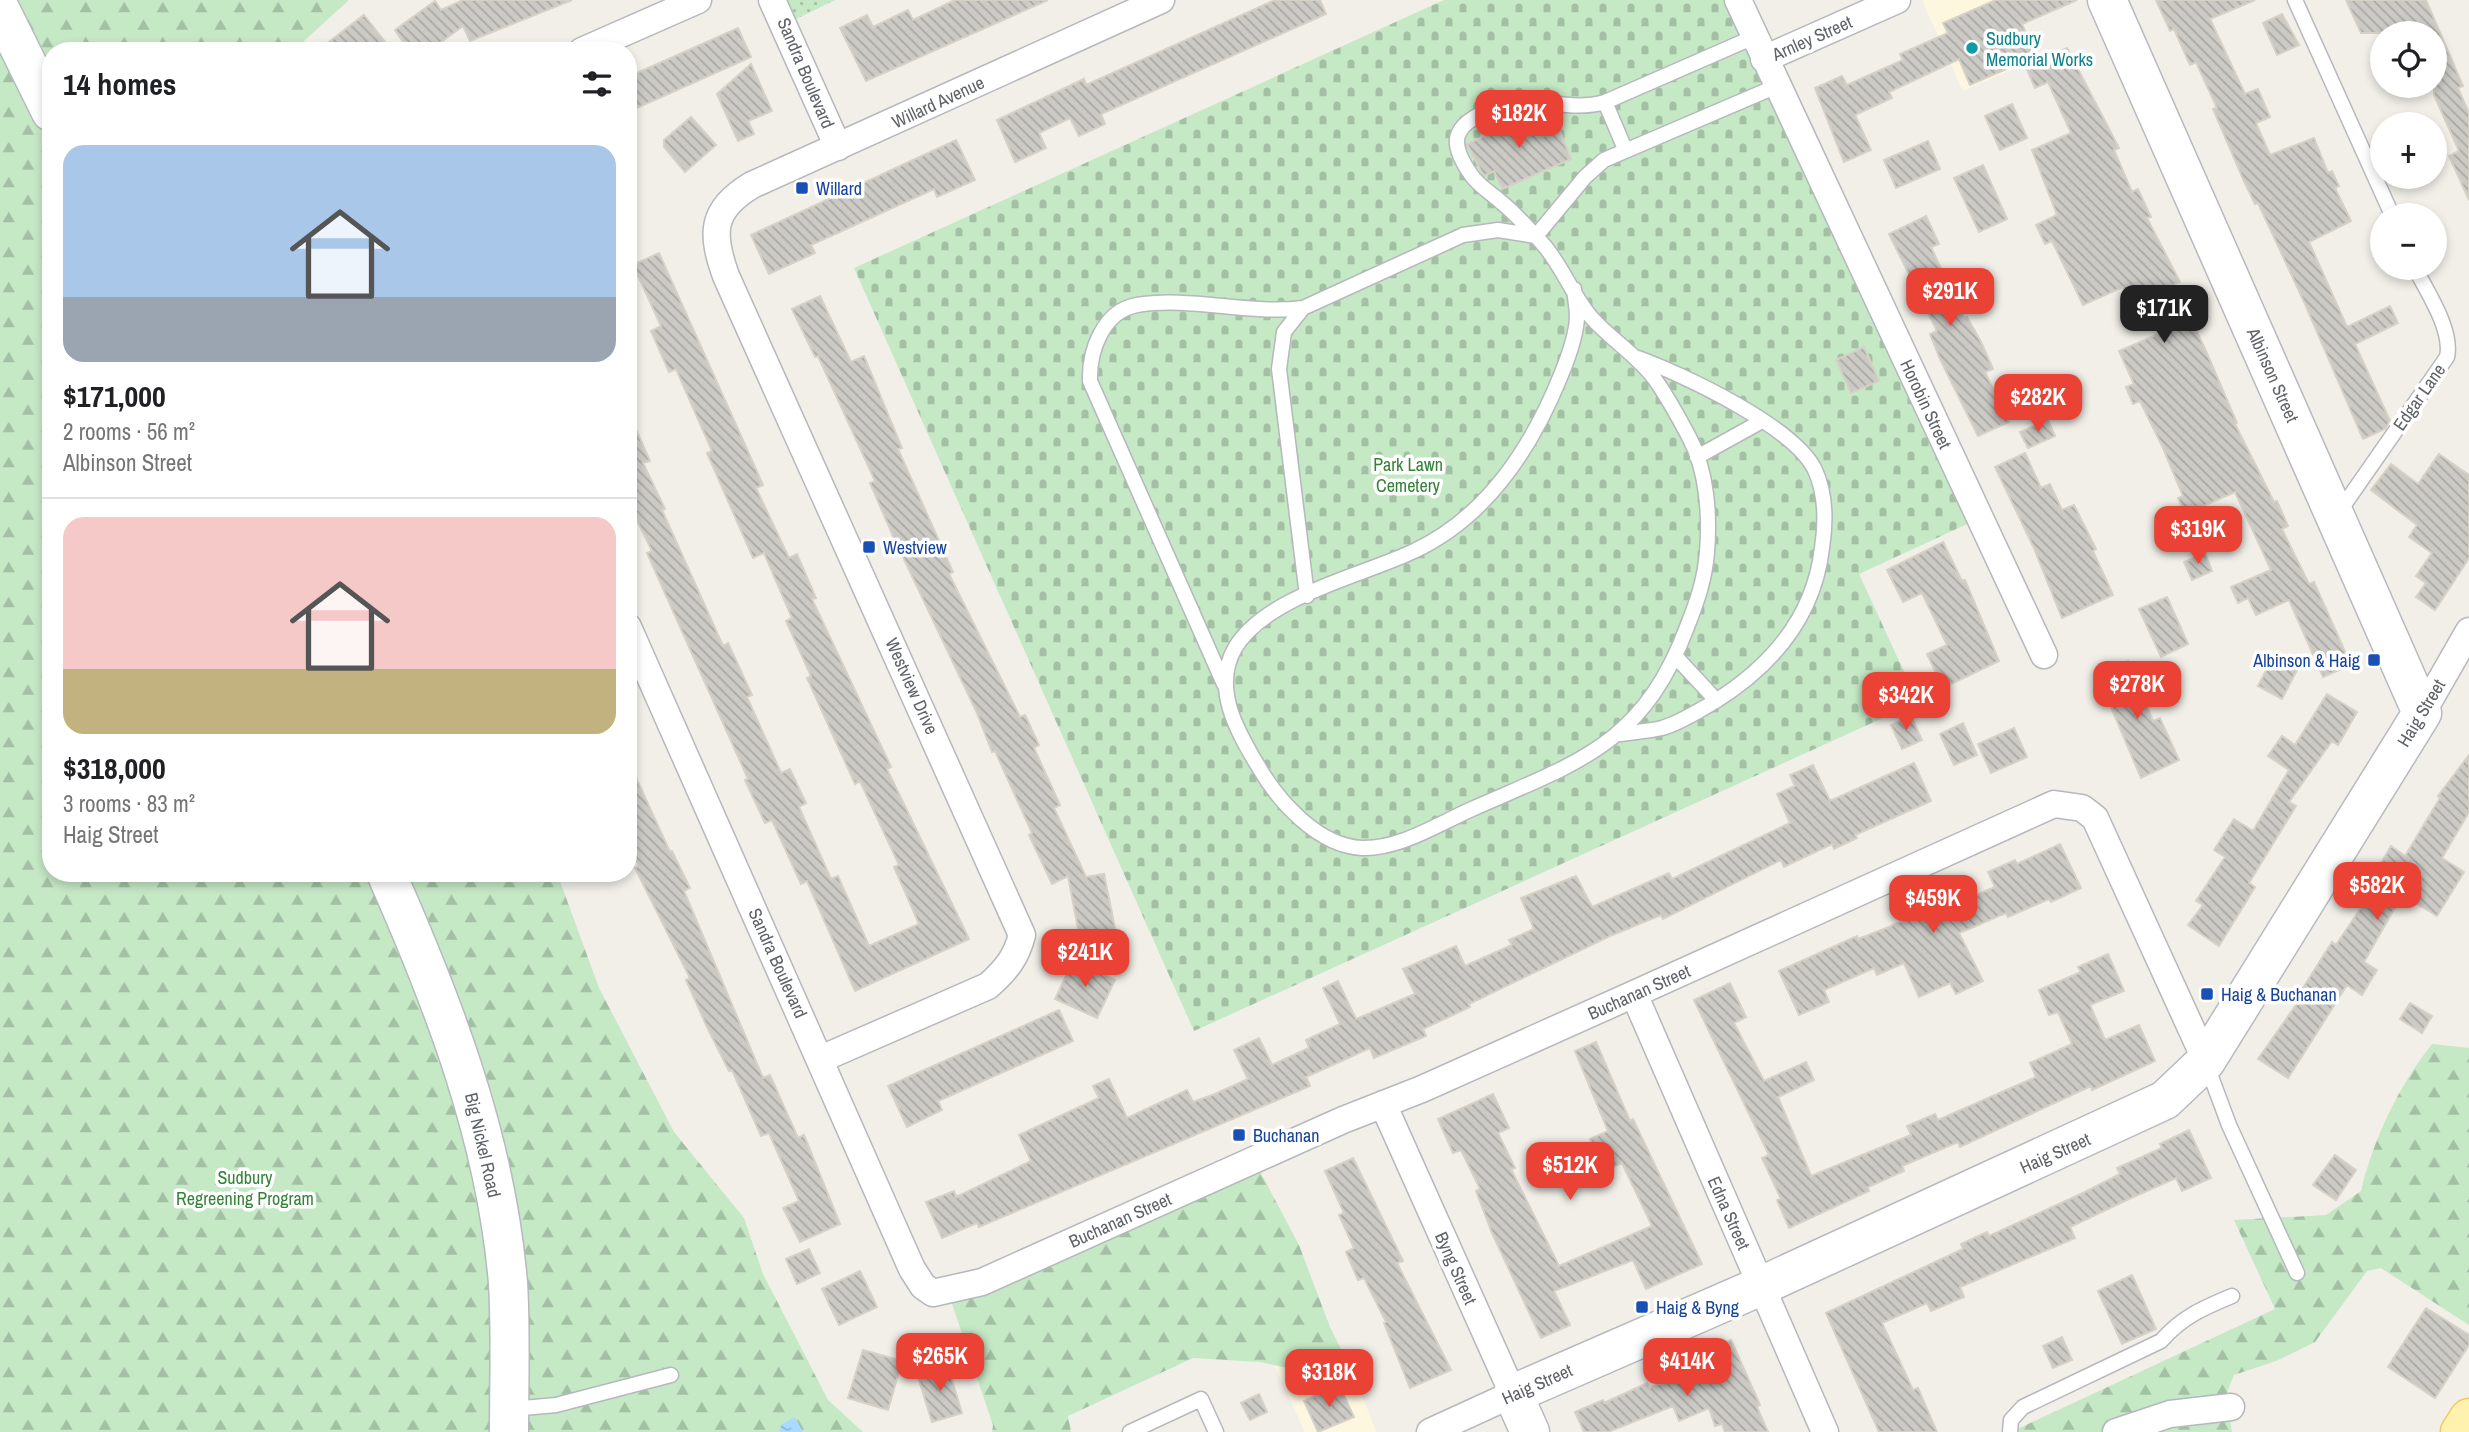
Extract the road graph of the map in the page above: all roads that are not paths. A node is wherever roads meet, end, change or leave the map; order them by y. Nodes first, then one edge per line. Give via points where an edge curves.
1 (698, 0) edge
2 (772, 0) edge
3 (1161, 0) edge
4 (1738, 0) edge
5 (1898, 0) edge
6 (2107, 0) edge
7 (2295, 0) edge
8 (0, 9) edge
9 (602, 42) edge
10 (1759, 48) junction
11 (1777, 86) junction
12 (42, 94) edge
13 (1605, 102) junction
14 (838, 148) junction
15 (1625, 149) junction
16 (2387, 203) edge
17 (723, 212) joint
18 (1536, 236) junction
19 (2421, 280) edge
20 (1574, 289) junction
21 (1303, 308) junction
22 (1633, 357) junction
23 (1762, 421) junction
24 (1697, 457) junction
25 (2336, 516) junction
26 (1307, 596) junction
27 (2469, 631) edge
28 (637, 647) edge
29 (2044, 655) dead end
30 (1676, 657) junction
31 (1224, 686) junction
32 (1716, 700) junction
33 (2422, 713) junction
34 (1620, 734) junction
35 (390, 882) edge
36 (1634, 994) junction
37 (821, 1059) junction
38 (2206, 1061) junction
39 (1383, 1104) junction
40 (2297, 1273) dead end
41 (1761, 1286) junction
42 (933, 1293) joint
43 (2232, 1296) dead end
44 (670, 1375) dead end
45 (1513, 1394) junction
46 (2231, 1407) dead end
47 (2469, 1418) edge
48 (509, 1421) edge
49 (1130, 1432) edge
50 (1216, 1432) edge
51 (1430, 1432) edge
52 (1530, 1432) edge
53 (1825, 1432) edge
54 (2010, 1432) edge
55 (2116, 1432) edge
56 (2460, 1432) edge

1 - 9 street
2 - 14 street, Sandra Boulevard
3 - 14 street, Willard Avenue
4 - 10 street, Horobin Street
5 - 10 street, Arnley Street
6 - 25 street, Albinson Street
7 - 16 lane
8 - 12 street
10 - 11 street, Horobin Street
10 - 13 lane
11 - 15 lane
11 - 29 street, Horobin Street
13 - 15 lane
13 - 18 lane via 1583,108 1521,99 1498,104 1460,130 1456,140 1461,158 1474,180
14 - 17 street, Willard Avenue via 752,185 735,195
15 - 18 lane via 1585,177
17 - 37 street, Westview Drive via 714,231 726,276 1021,935 1012,962 988,986
18 - 20 lane
18 - 21 lane via 1498,230 1463,235
19 - 25 lane, Edgar Lane via 2444,331 2447,357
20 - 22 lane via 1589,315
20 - 26 lane via 1577,321 1566,362 1546,412 1500,483 1476,509 1418,550
21 - 26 lane via 1284,332 1279,369
21 - 31 lane via 1272,312 1135,306 1105,327 1089,361 1090,381
22 - 23 lane via 1678,374
22 - 24 lane via 1653,376
23 - 24 lane
23 - 32 lane via 1792,442 1814,468 1823,495 1820,569 1810,601 1779,652
24 - 30 lane via 1707,505 1706,573
25 - 33 street, Albinson Street
26 - 31 lane via 1265,616 1247,633 1235,649
27 - 33 street, Haig Street
28 - 37 street, Sandra Boulevard
30 - 32 lane
30 - 34 lane via 1663,683
31 - 34 lane via 1233,720 1274,790 1326,839 1362,848 1390,845 1587,755
32 - 34 lane via 1663,728
33 - 38 street, Haig Street
35 - 48 street, Big Nickel Road via 451,1030 489,1160 508,1284
36 - 38 street, Buchanan Street via 2054,804 2070,804 2095,818
36 - 39 street, Buchanan Street
36 - 41 street, Edna Street
37 - 42 street, Sandra Boulevard via 912,1269
38 - 40 lane via 2229,1125
38 - 41 street, Haig Street via 2165,1100 2119,1125
39 - 42 street, Buchanan Street via 982,1282
39 - 45 street, Byng Street
41 - 45 street, Haig Street
41 - 53 street, Edna Street
43 - 54 lane via 2177,1322 2161,1341 2023,1407 2011,1420
44 - 48 lane
45 - 51 street, Haig Street
45 - 52 street, Byng Street
46 - 55 street via 2170,1414
47 - 56 main road
49 - 50 lane via 1201,1399

